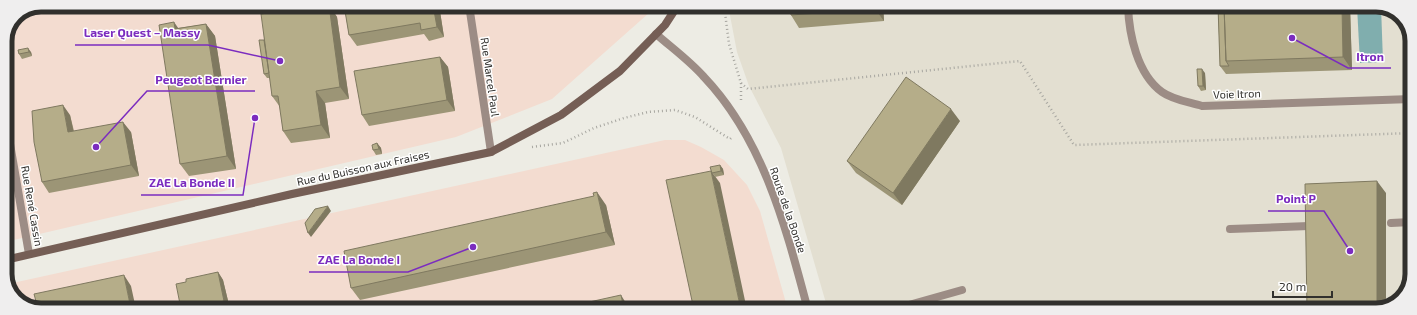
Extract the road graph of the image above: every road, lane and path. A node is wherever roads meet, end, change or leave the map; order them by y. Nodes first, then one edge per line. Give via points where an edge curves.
1 (470, 12) edge
2 (673, 12) edge
3 (725, 12) edge
4 (1128, 12) edge
5 (656, 34) junction
6 (742, 83) junction
7 (1405, 99) edge
8 (741, 104) dead end
9 (1405, 133) edge
10 (730, 139) dead end
11 (527, 147) dead end
12 (491, 152) junction
13 (12, 156) edge
14 (1405, 222) edge
15 (1391, 223) dead end
16 (1309, 226) edge
17 (1230, 229) dead end
18 (29, 254) junction
19 (12, 258) edge
20 (962, 290) dead end
21 (806, 303) edge
22 (916, 303) edge

1 - 12 street, Rue Marcel Paul
2 - 5 street, Rue du Buisson aux Fraises
3 - 6 path via 729,44
4 - 7 street, Voie Itron via 1138,60 1145,74 1162,92 1179,99 1202,106
5 - 12 street, Rue du Buisson aux Fraises via 620,71 595,91 561,115
5 - 21 street, Route de la Bonde via 704,77 744,130 767,176
6 - 8 path
6 - 9 path via 748,89 1020,60 1074,145
10 - 11 path via 695,117 675,110 648,112 624,118 594,128 563,143
12 - 18 street, Rue du Buisson aux Fraises
13 - 18 street, Rue René Cassin
14 - 15 street
16 - 17 street
18 - 19 street, Rue du Buisson aux Fraises
20 - 22 street

